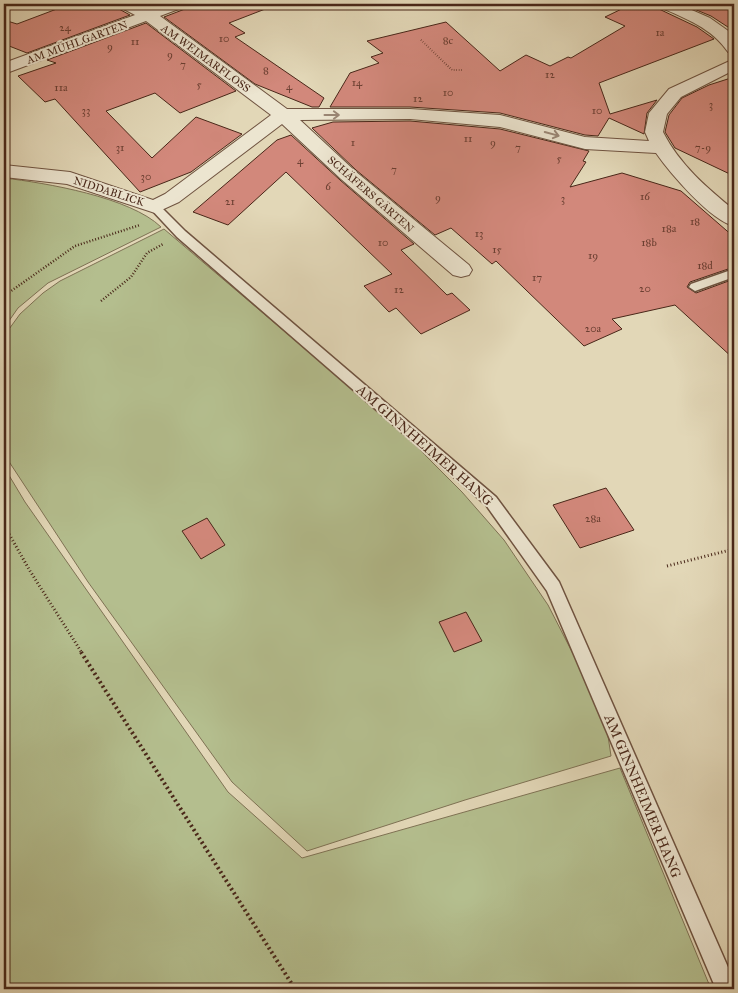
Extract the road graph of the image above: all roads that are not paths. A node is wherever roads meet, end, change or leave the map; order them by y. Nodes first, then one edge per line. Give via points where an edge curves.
1 (126, 4) edge
2 (178, 4) edge
3 (666, 4) edge
4 (148, 15) junction
5 (734, 48) edge
6 (734, 64) edge
7 (4, 68) edge
8 (283, 115) junction
9 (662, 148) junction
10 (4, 171) edge
11 (155, 207) junction
12 (734, 220) edge
13 (461, 270) dead end
14 (734, 273) edge
15 (695, 287) dead end
16 (727, 989) edge

1 - 4 street, AM WEIMARFLOSS
2 - 4 street, AM MÜHLGARTEN
3 - 5 street via 720,31
4 - 7 street, AM MÜHLGARTEN
4 - 8 street, AM WEIMARFLOSS
6 - 9 street via 675,93 658,113 654,132
8 -> 9 street via 410,114 500,120 585,143
8 - 11 street via 172,198
8 - 13 street, SCHÄFERS GÄRTEN via 348,175
9 - 12 street via 699,191
10 - 11 street, NIDDABLICK via 70,178
11 - 16 lane, AM GINNHEIMER HANG via 181,234 491,502 553,587
14 - 15 lane

